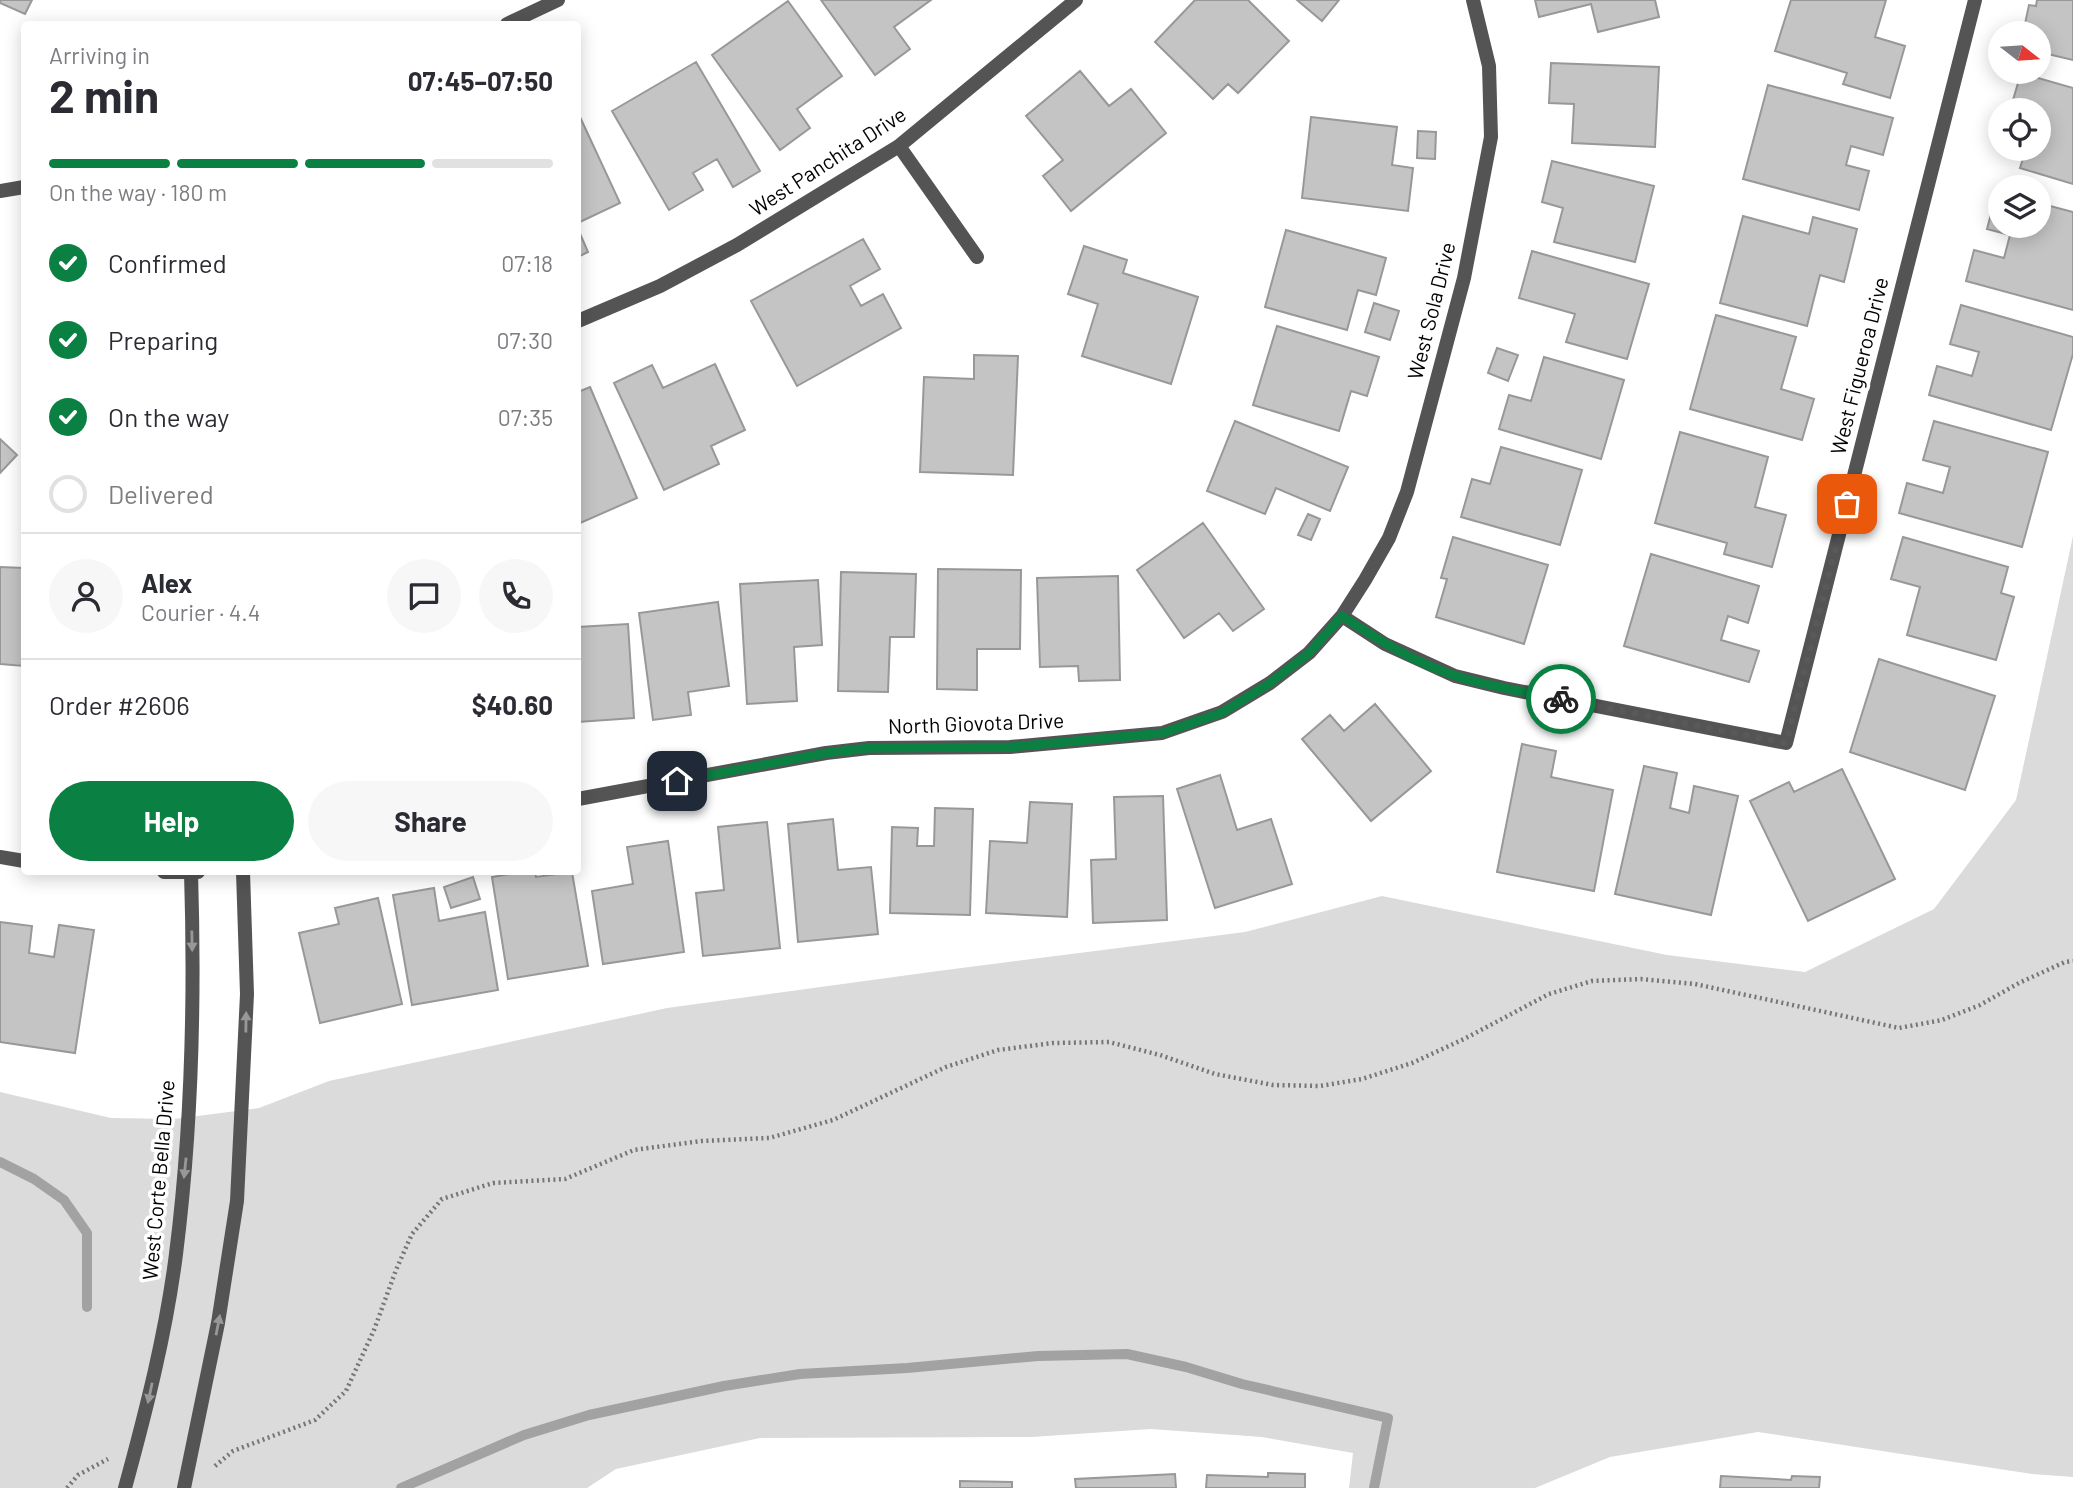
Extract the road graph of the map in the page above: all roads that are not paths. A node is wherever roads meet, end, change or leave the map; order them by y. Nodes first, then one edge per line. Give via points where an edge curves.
1 (558, 0) edge
2 (1076, 0) edge
3 (1473, 0) edge
4 (1975, 0) edge
5 (513, 21) edge
6 (899, 146) junction
7 (21, 188) edge
8 (0, 191) edge
9 (977, 257) dead end
10 (581, 320) edge
11 (1342, 616) junction
12 (581, 798) edge
13 (0, 857) edge
14 (21, 860) edge
15 (194, 875) edge
16 (243, 875) edge
17 (125, 1488) edge
18 (184, 1488) edge

1 - 5 street
2 - 6 street, West Panchita Drive
3 - 11 street, West Sola Drive via 1489,66 1491,137 1466,265 1407,492 1389,538
4 - 11 street, West Figueroa Drive via 1786,743 1455,676 1385,644
6 - 9 street
6 - 10 street, West Panchita Drive via 737,245 660,286
7 - 8 street
11 - 12 street, North Giovota Drive via 1309,653 1270,683 1223,712 1163,733 1010,747 813,755
13 - 14 street
15 -> 17 street, West Corte Bella Drive via 187,1153 176,1256 143,1424
18 -> 16 street via 237,1201 247,994

